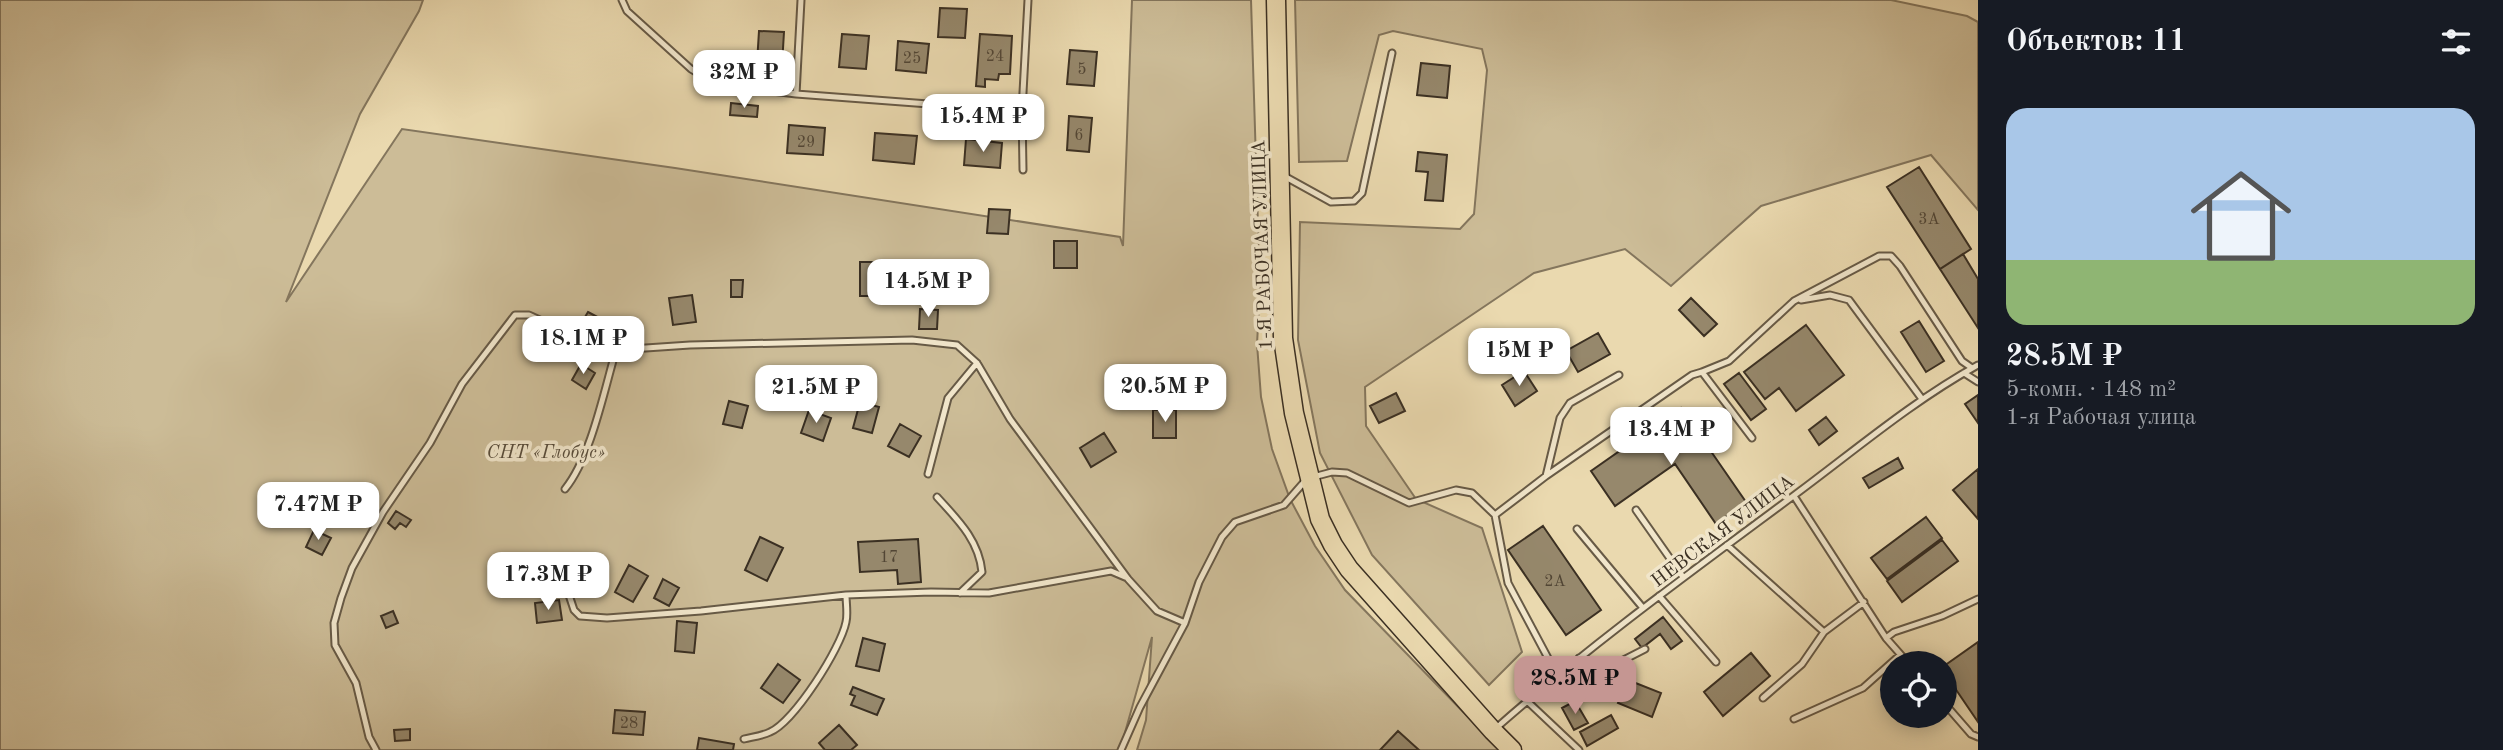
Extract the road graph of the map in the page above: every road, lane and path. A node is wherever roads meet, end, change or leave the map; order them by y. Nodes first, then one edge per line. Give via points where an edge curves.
1 (622, 0) edge
2 (801, 0) edge
3 (1028, 0) edge
4 (1276, 0) edge
5 (1392, 53) dead end
6 (796, 94) junction
7 (1022, 111) junction
8 (1023, 170) dead end
9 (1280, 173) junction
10 (1794, 301) junction
11 (615, 350) junction
12 (977, 363) junction
13 (1975, 367) edge
14 (1702, 372) junction
15 (1964, 373) junction
16 (1619, 375) dead end
17 (1978, 382) edge
18 (1922, 399) junction
19 (1752, 438) dead end
20 (928, 474) dead end
21 (1546, 476) junction
22 (1308, 478) junction
23 (565, 489) dead end
24 (1794, 496) junction
25 (937, 497) dead end
26 (1636, 510) dead end
27 (1495, 515) junction
28 (1577, 529) dead end
29 (1727, 545) junction
30 (1683, 578) junction
31 (1128, 579) junction
32 (960, 593) junction
33 (569, 595) dead end
34 (846, 595) junction
35 (1659, 596) junction
36 (1978, 599) edge
37 (1864, 602) junction
38 (1643, 608) junction
39 (1185, 623) junction
40 (1824, 632) junction
41 (1886, 638) junction
42 (1645, 649) dead end
43 (1897, 651) edge
44 (1579, 658) junction
45 (1716, 662) dead end
46 (1880, 673) edge
47 (1558, 676) junction
48 (1763, 698) dead end
49 (1527, 701) junction
50 (1957, 718) edge
51 (1794, 719) dead end
52 (1493, 732) junction
53 (1978, 737) edge
54 (744, 739) dead end
55 (376, 750) edge
56 (1121, 750) edge
57 (1512, 750) edge
58 (1579, 750) edge

1 - 6 lane via 627,11 663,45 706,78
2 - 6 lane
3 - 7 lane
4 - 9 main road, 1-Я РАБОЧАЯ УЛИЦА
5 - 9 lane via 1362,193 1354,201 1331,202
6 - 7 lane
7 - 8 lane
9 - 22 main road, 1-Я РАБОЧАЯ УЛИЦА via 1283,338
10 - 13 lane via 1879,256 1891,256 1962,361
10 - 14 lane via 1729,361
10 - 18 lane via 1830,295 1849,300
11 - 12 lane via 912,340 957,345
11 - 23 lane via 583,458
11 - 55 lane via 529,315 515,315 462,384 430,443 383,512 347,580 334,623 335,645 356,683
12 - 20 lane via 948,398
12 - 31 lane via 1010,419
13 - 15 lane, НЕВСКАЯ УЛИЦА
14 - 19 lane
14 - 21 lane
15 - 17 lane
15 - 18 lane, НЕВСКАЯ УЛИЦА
16 - 21 lane via 1570,403 1560,418
18 - 24 lane, НЕВСКАЯ УЛИЦА
21 - 27 lane
22 - 27 lane via 1347,473 1409,503 1457,490 1472,493
22 - 39 lane via 1283,505 1230,527 1212,554
22 - 52 main road, 1-Я РАБОЧАЯ УЛИЦА via 1320,519 1349,569
24 - 29 lane, НЕВСКАЯ УЛИЦА
24 - 37 lane
25 - 32 lane via 967,529 981,559 982,572
26 - 30 lane
27 - 47 lane via 1508,583
28 - 38 lane
29 - 30 lane, НЕВСКАЯ УЛИЦА
29 - 40 lane
30 - 35 lane, НЕВСКАЯ УЛИЦА
31 - 32 lane via 1111,571 1003,592
31 - 39 lane via 1157,611
32 - 34 lane
33 - 34 lane via 580,616 607,618
34 - 54 lane via 846,622 820,677 784,723 771,732
35 - 38 lane, НЕВСКАЯ УЛИЦА
35 - 45 lane
36 - 41 lane
37 - 40 lane
37 - 41 lane
38 - 44 lane, НЕВСКАЯ УЛИЦА
39 - 56 lane
40 - 48 lane via 1802,664
41 - 43 lane
42 - 44 lane via 1596,671
44 - 47 lane, НЕВСКАЯ УЛИЦА
46 - 51 lane via 1863,688
47 - 49 lane, НЕВСКАЯ УЛИЦА
49 - 52 lane, НЕВСКАЯ УЛИЦА
49 - 58 lane
50 - 53 lane
52 - 57 main road, 1-Я РАБОЧАЯ УЛИЦА

